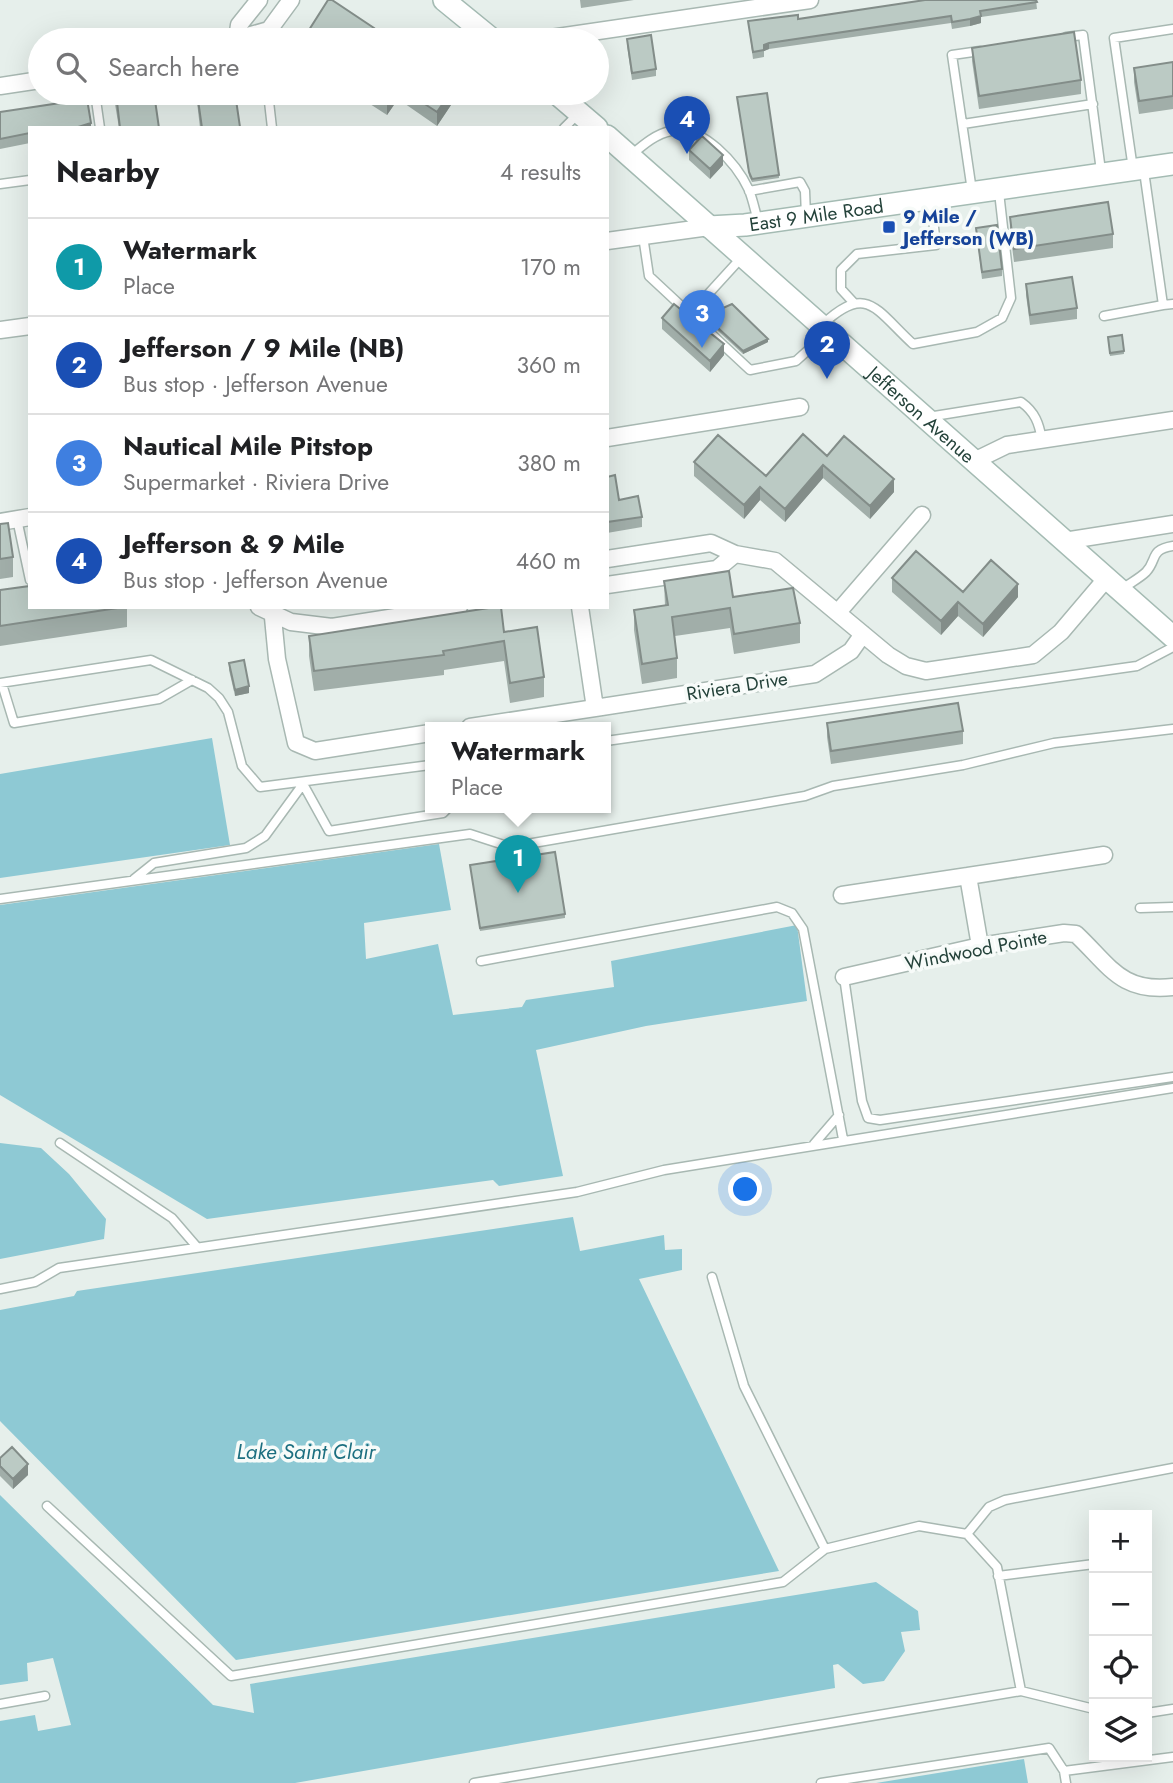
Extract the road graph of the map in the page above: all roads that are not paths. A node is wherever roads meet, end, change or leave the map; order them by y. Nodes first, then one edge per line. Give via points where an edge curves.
1 (251, 0) edge
2 (259, 0) edge
3 (291, 0) edge
4 (444, 0) edge
5 (810, 0) edge
6 (238, 28) edge
7 (243, 28) edge
8 (270, 28) edge
9 (478, 28) edge
10 (609, 29) edge
11 (1173, 29) edge
12 (1057, 39) edge
13 (992, 49) edge
14 (28, 82) edge
15 (0, 86) edge
16 (1093, 104) junction
17 (97, 105) edge
18 (269, 105) edge
19 (570, 105) edge
20 (579, 113) junction
21 (963, 124) junction
22 (100, 126) edge
23 (272, 126) edge
24 (566, 126) edge
25 (595, 126) edge
26 (609, 138) edge
27 (629, 156) junction
28 (1173, 164) edge
29 (1138, 169) junction
30 (1101, 174) junction
31 (28, 180) edge
32 (0, 184) edge
33 (998, 189) junction
34 (749, 191) junction
35 (972, 192) junction
36 (931, 198) junction
37 (806, 216) junction
38 (759, 223) junction
39 (709, 228) junction
40 (643, 236) junction
41 (609, 241) edge
42 (743, 257) junction
43 (853, 302) junction
44 (1173, 304) edge
45 (1163, 305) junction
46 (690, 314) junction
47 (1104, 316) dead end
48 (28, 326) edge
49 (825, 329) junction
50 (0, 330) edge
51 (800, 407) dead end
52 (924, 417) junction
53 (1173, 420) edge
54 (609, 438) edge
55 (1042, 440) junction
56 (974, 461) junction
57 (922, 515) dead end
58 (23, 518) edge
59 (0, 522) edge
60 (1173, 524) edge
61 (1064, 541) junction
62 (1173, 546) edge
63 (735, 554) junction
64 (609, 559) edge
65 (28, 562) edge
66 (1113, 584) junction
67 (609, 585) edge
68 (268, 609) edge
69 (445, 609) edge
70 (580, 609) edge
71 (839, 611) junction
72 (863, 634) junction
73 (1173, 637) edge
74 (1173, 647) edge
75 (192, 680) junction
76 (1, 683) edge
77 (595, 708) junction
78 (503, 722) edge
79 (1173, 729) edge
80 (425, 734) edge
81 (611, 740) edge
82 (425, 766) edge
83 (303, 783) junction
84 (443, 813) edge
85 (1104, 855) dead end
86 (968, 876) junction
87 (131, 881) junction
88 (842, 895) dead end
89 (0, 899) edge
90 (1140, 908) dead end
91 (1173, 908) edge
92 (981, 946) junction
93 (481, 961) dead end
94 (844, 977) joint
95 (1173, 987) edge
96 (1173, 1077) edge
97 (1173, 1088) edge
98 (839, 1115) junction
99 (844, 1139) junction
100 (60, 1143) dead end
101 (814, 1144) junction
102 (197, 1247) junction
103 (712, 1277) dead end
104 (0, 1289) edge
105 (1173, 1468) edge
106 (47, 1506) dead end
107 (967, 1534) junction
108 (825, 1549) junction
109 (1089, 1565) edge
110 (998, 1576) junction
111 (1021, 1691) junction
112 (45, 1696) dead end
113 (0, 1704) edge
114 (1089, 1708) edge
115 (1173, 1709) edge
116 (1152, 1712) edge
117 (1173, 1757) edge
118 (1064, 1771) junction
119 (474, 1783) edge
120 (821, 1783) edge
121 (1066, 1783) edge

1 - 6 street via 238,15
2 - 7 street
3 - 8 street
4 - 9 main road
5 - 10 street
11 - 29 lane via 1114,38
12 - 16 lane via 1083,35
13 - 21 lane via 952,55
14 - 15 street
16 - 21 lane
16 - 30 lane
17 - 22 lane
18 - 23 lane
19 - 20 main road
20 - 24 lane
20 - 25 main road
21 - 35 lane
26 - 27 main road, Jefferson Avenue
27 - 34 lane via 661,134 692,131 707,139
27 - 39 main road, Jefferson Avenue
28 - 29 main road, East 9 Mile Road
29 - 30 main road, East 9 Mile Road
29 - 45 lane
30 - 33 main road, East 9 Mile Road
31 - 32 lane
33 - 35 main road, East 9 Mile Road
33 - 43 lane via 1011,298 1002,318 977,332 913,344 871,305
34 - 37 lane via 800,181
34 - 38 lane
35 - 36 main road, East 9 Mile Road
36 - 37 main road, East 9 Mile Road
36 - 43 lane via 936,245 857,254 841,271 841,289
37 - 38 main road, East 9 Mile Road
38 - 39 main road, East 9 Mile Road
39 - 40 street
39 - 42 main road, Jefferson Avenue
40 - 41 street
40 - 46 lane via 649,276
42 - 46 lane
42 - 49 main road, Jefferson Avenue
43 - 49 lane via 839,309
44 - 45 lane
45 - 47 lane
46 - 49 lane via 750,370 796,361
48 - 50 street
49 - 52 main road, Jefferson Avenue
51 - 54 street
52 - 55 lane via 1021,402 1039,422
52 - 56 main road, Jefferson Avenue
53 - 55 street
55 - 56 street via 1007,445
56 - 61 main road, Jefferson Avenue
57 - 71 street
58 - 59 street
58 - 65 lane
60 - 61 street
61 - 66 main road, Jefferson Avenue
62 - 66 lane via 1161,548 1148,571
63 - 64 street via 711,543
63 - 67 street via 717,569
63 - 71 street via 760,556 783,565
66 - 72 street via 1033,655 926,671 906,666
66 - 73 main road, Jefferson Avenue
68 - 69 street via 291,622 332,627
68 - 80 street via 296,743 315,751
70 - 77 street
71 - 72 street
72 - 77 street, Riviera Drive via 851,651 815,674
74 - 81 lane via 1137,666
75 - 76 lane via 151,660
75 - 76 lane via 159,699 14,723
75 - 83 lane via 208,688 228,712 242,766 252,781 272,788
77 - 78 street, Riviera Drive
79 - 87 lane via 1054,743 962,765 833,786 805,796 510,847 470,834
82 - 83 lane
83 - 84 lane via 328,831
83 - 87 lane via 265,836 246,848 154,863
85 - 86 street
86 - 88 street
86 - 92 street
87 - 89 lane
90 - 91 lane
92 - 94 street, Windwood Pointe
92 - 95 street, Windwood Pointe via 1076,934 1115,974 1141,989
93 - 98 lane via 777,907 792,914 803,929
94 - 96 lane via 868,1118 880,1120
97 - 99 lane
98 - 99 lane
98 - 101 lane
99 - 101 lane
100 - 102 lane via 172,1218
101 - 102 lane via 664,1170 577,1192
102 - 104 lane via 59,1268 35,1282
103 - 108 lane via 744,1386
105 - 107 lane via 1005,1500 989,1507
106 - 108 lane via 232,1676 783,1582
107 - 108 lane via 919,1526
107 - 110 lane via 996,1567
109 - 110 lane
110 - 111 lane
111 - 114 lane
111 - 119 lane
112 - 113 lane
115 - 116 lane
117 - 118 lane
118 - 120 lane via 1049,1748
118 - 121 lane

